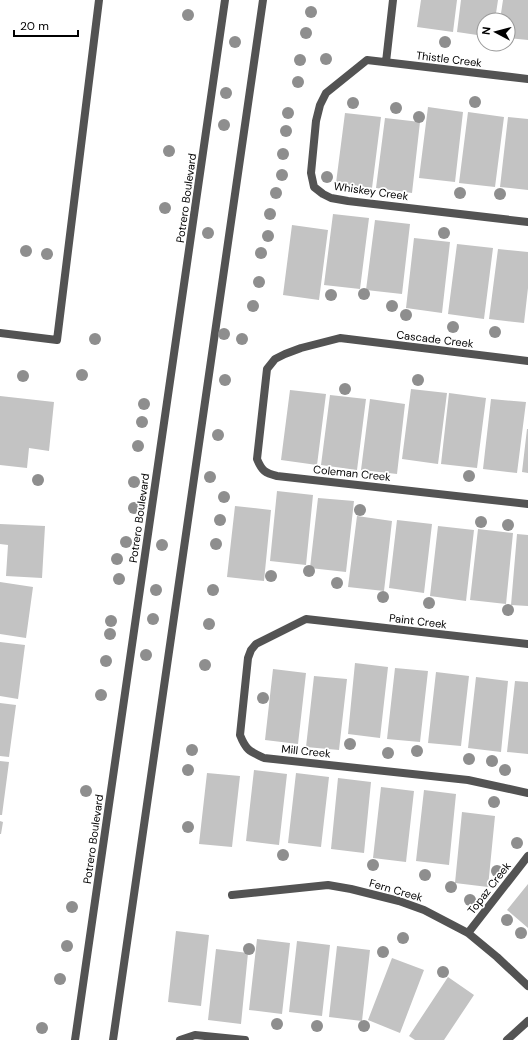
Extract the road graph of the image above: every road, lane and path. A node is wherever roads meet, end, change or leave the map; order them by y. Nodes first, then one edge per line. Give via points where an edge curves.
1 (99, 0) edge
2 (226, 0) edge
3 (263, 0) edge
4 (393, 0) edge
5 (367, 60) joint
6 (386, 62) junction
7 (528, 79) edge
8 (528, 222) edge
9 (0, 333) edge
10 (340, 338) joint
11 (528, 361) edge
12 (528, 504) edge
13 (306, 619) joint
14 (528, 644) edge
15 (528, 793) edge
16 (528, 856) edge
17 (232, 895) dead end
18 (468, 933) junction
19 (528, 986) edge
20 (528, 1021) edge
21 (75, 1040) edge
22 (113, 1040) edge
23 (180, 1040) edge
24 (245, 1040) edge
25 (507, 1040) edge

1 - 9 street via 57,340
2 - 21 street, Potrero Boulevard
3 - 22 street
4 - 6 street
5 - 6 street, Thistle Creek
5 - 8 street, Whiskey Creek via 326,93 320,105 311,173 314,187 331,198 348,201
6 - 7 street, Thistle Creek
10 - 11 street, Cascade Creek
10 - 12 street, Coleman Creek via 285,354 275,359 267,369 257,459 260,467 267,473 278,476
13 - 14 street, Paint Creek
13 - 15 street, Mill Creek via 256,644 248,658 240,735 244,746 251,752 264,758 468,780
16 - 18 street, Topaz Creek
17 - 18 street, Fern Creek via 328,885 424,910
18 - 19 street, Fern Creek
20 - 25 street
23 - 24 street via 195,1035

